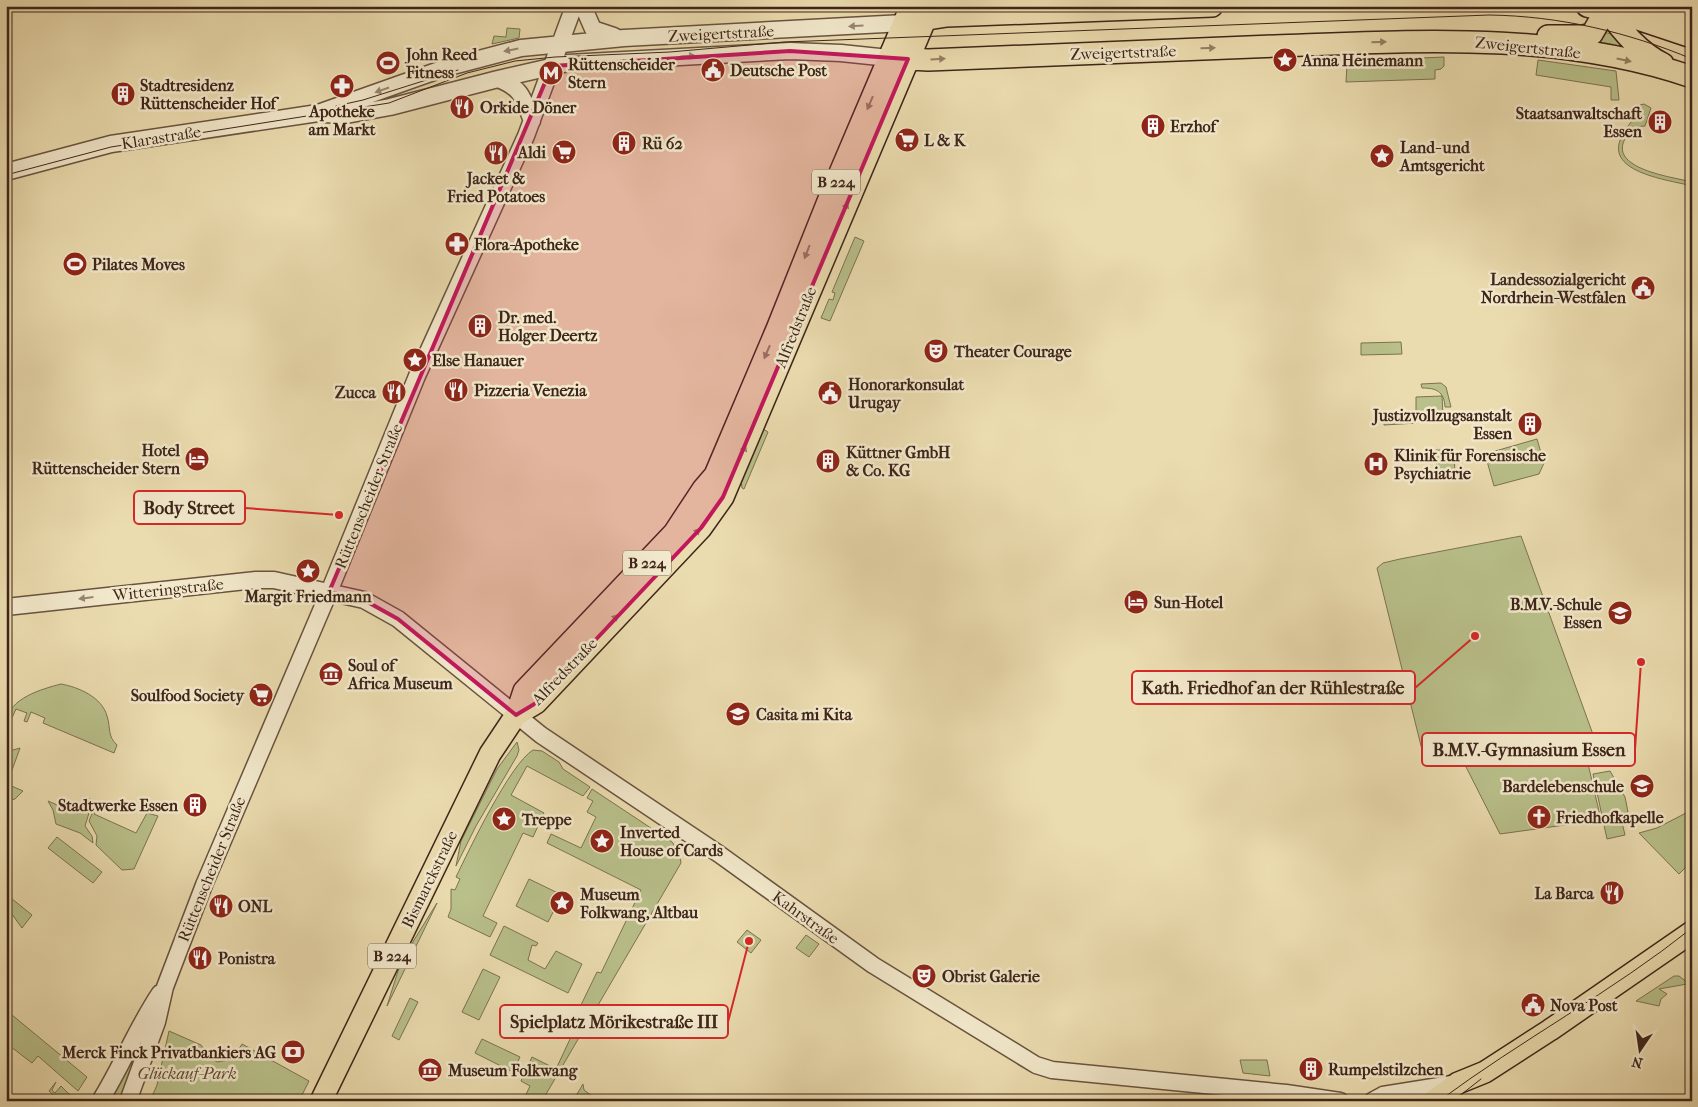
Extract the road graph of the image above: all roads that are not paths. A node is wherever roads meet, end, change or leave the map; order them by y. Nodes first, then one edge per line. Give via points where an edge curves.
1 (574, 6) edge
2 (583, 6) edge
3 (1212, 6) edge
4 (1660, 6) edge
5 (1601, 7) edge
6 (918, 14) edge
7 (1692, 23) edge
8 (1692, 37) edge
9 (624, 38) junction
10 (559, 44) junction
11 (1514, 44) junction
12 (898, 58) junction
13 (552, 66) junction
14 (1688, 76) edge
15 (498, 78) junction
16 (318, 113) junction
17 (532, 121) junction
18 (6, 172) edge
19 (329, 592) junction
20 (6, 607) edge
21 (516, 715) junction
22 (1692, 932) edge
23 (165, 987) junction
24 (1458, 1092) edge
25 (100, 1101) edge
26 (128, 1101) edge
27 (321, 1101) edge
28 (1340, 1101) edge
29 (1372, 1101) edge
30 (1433, 1101) edge

1 - 10 street, Rüttenscheider Straße
2 - 9 street via 594,29
3 - 6 main road, Zweigertstraße via 947,16
4 - 7 main road
5 - 8 main road
5 - 11 main road via 1596,30 1590,35 1534,36
5 - 14 main road via 1618,28 1653,59
6 -> 9 street, Zweigertstraße
6 - 12 main road, Alfredstraße / B 224
9 - 10 street, Zweigertstraße
10 - 13 street, Rüttenscheider Straße
10 -> 16 street, Klarastraße via 521,48 480,58
12 -> 11 main road, Zweigertstraße via 1348,43 1473,41
11 -> 14 main road, Zweigertstraße via 1576,51
13 -> 12 street, Zweigertstraße via 790,51
12 - 21 main road, Alfredstraße / B 224 via 831,194 715,475 674,533 524,691
13 - 15 street, Klarastraße
13 - 17 street, Rüttenscheider Straße
15 - 16 street, Klarastraße via 390,107 346,115
15 - 17 street via 515,86 522,94
16 - 18 street, Klarastraße via 111,144
17 - 19 street, Rüttenscheider Straße via 417,376
19 -> 20 street, Witteringstraße via 274,580 256,580
19 - 21 street, Kahrstraße via 364,600 398,618
19 - 23 street, Rüttenscheider Straße via 211,867
21 - 27 main road, Bismarckstraße / B 224 via 490,754
21 - 28 street, Kahrstraße via 543,737 718,854 873,965 1036,1065 1052,1070
22 - 24 main road
23 - 25 street, Rüttenscheider Straße via 147,1013
23 - 26 street, Rüttenscheider Straße via 157,1022
24 - 29 street via 1383,1095
24 - 30 main road

